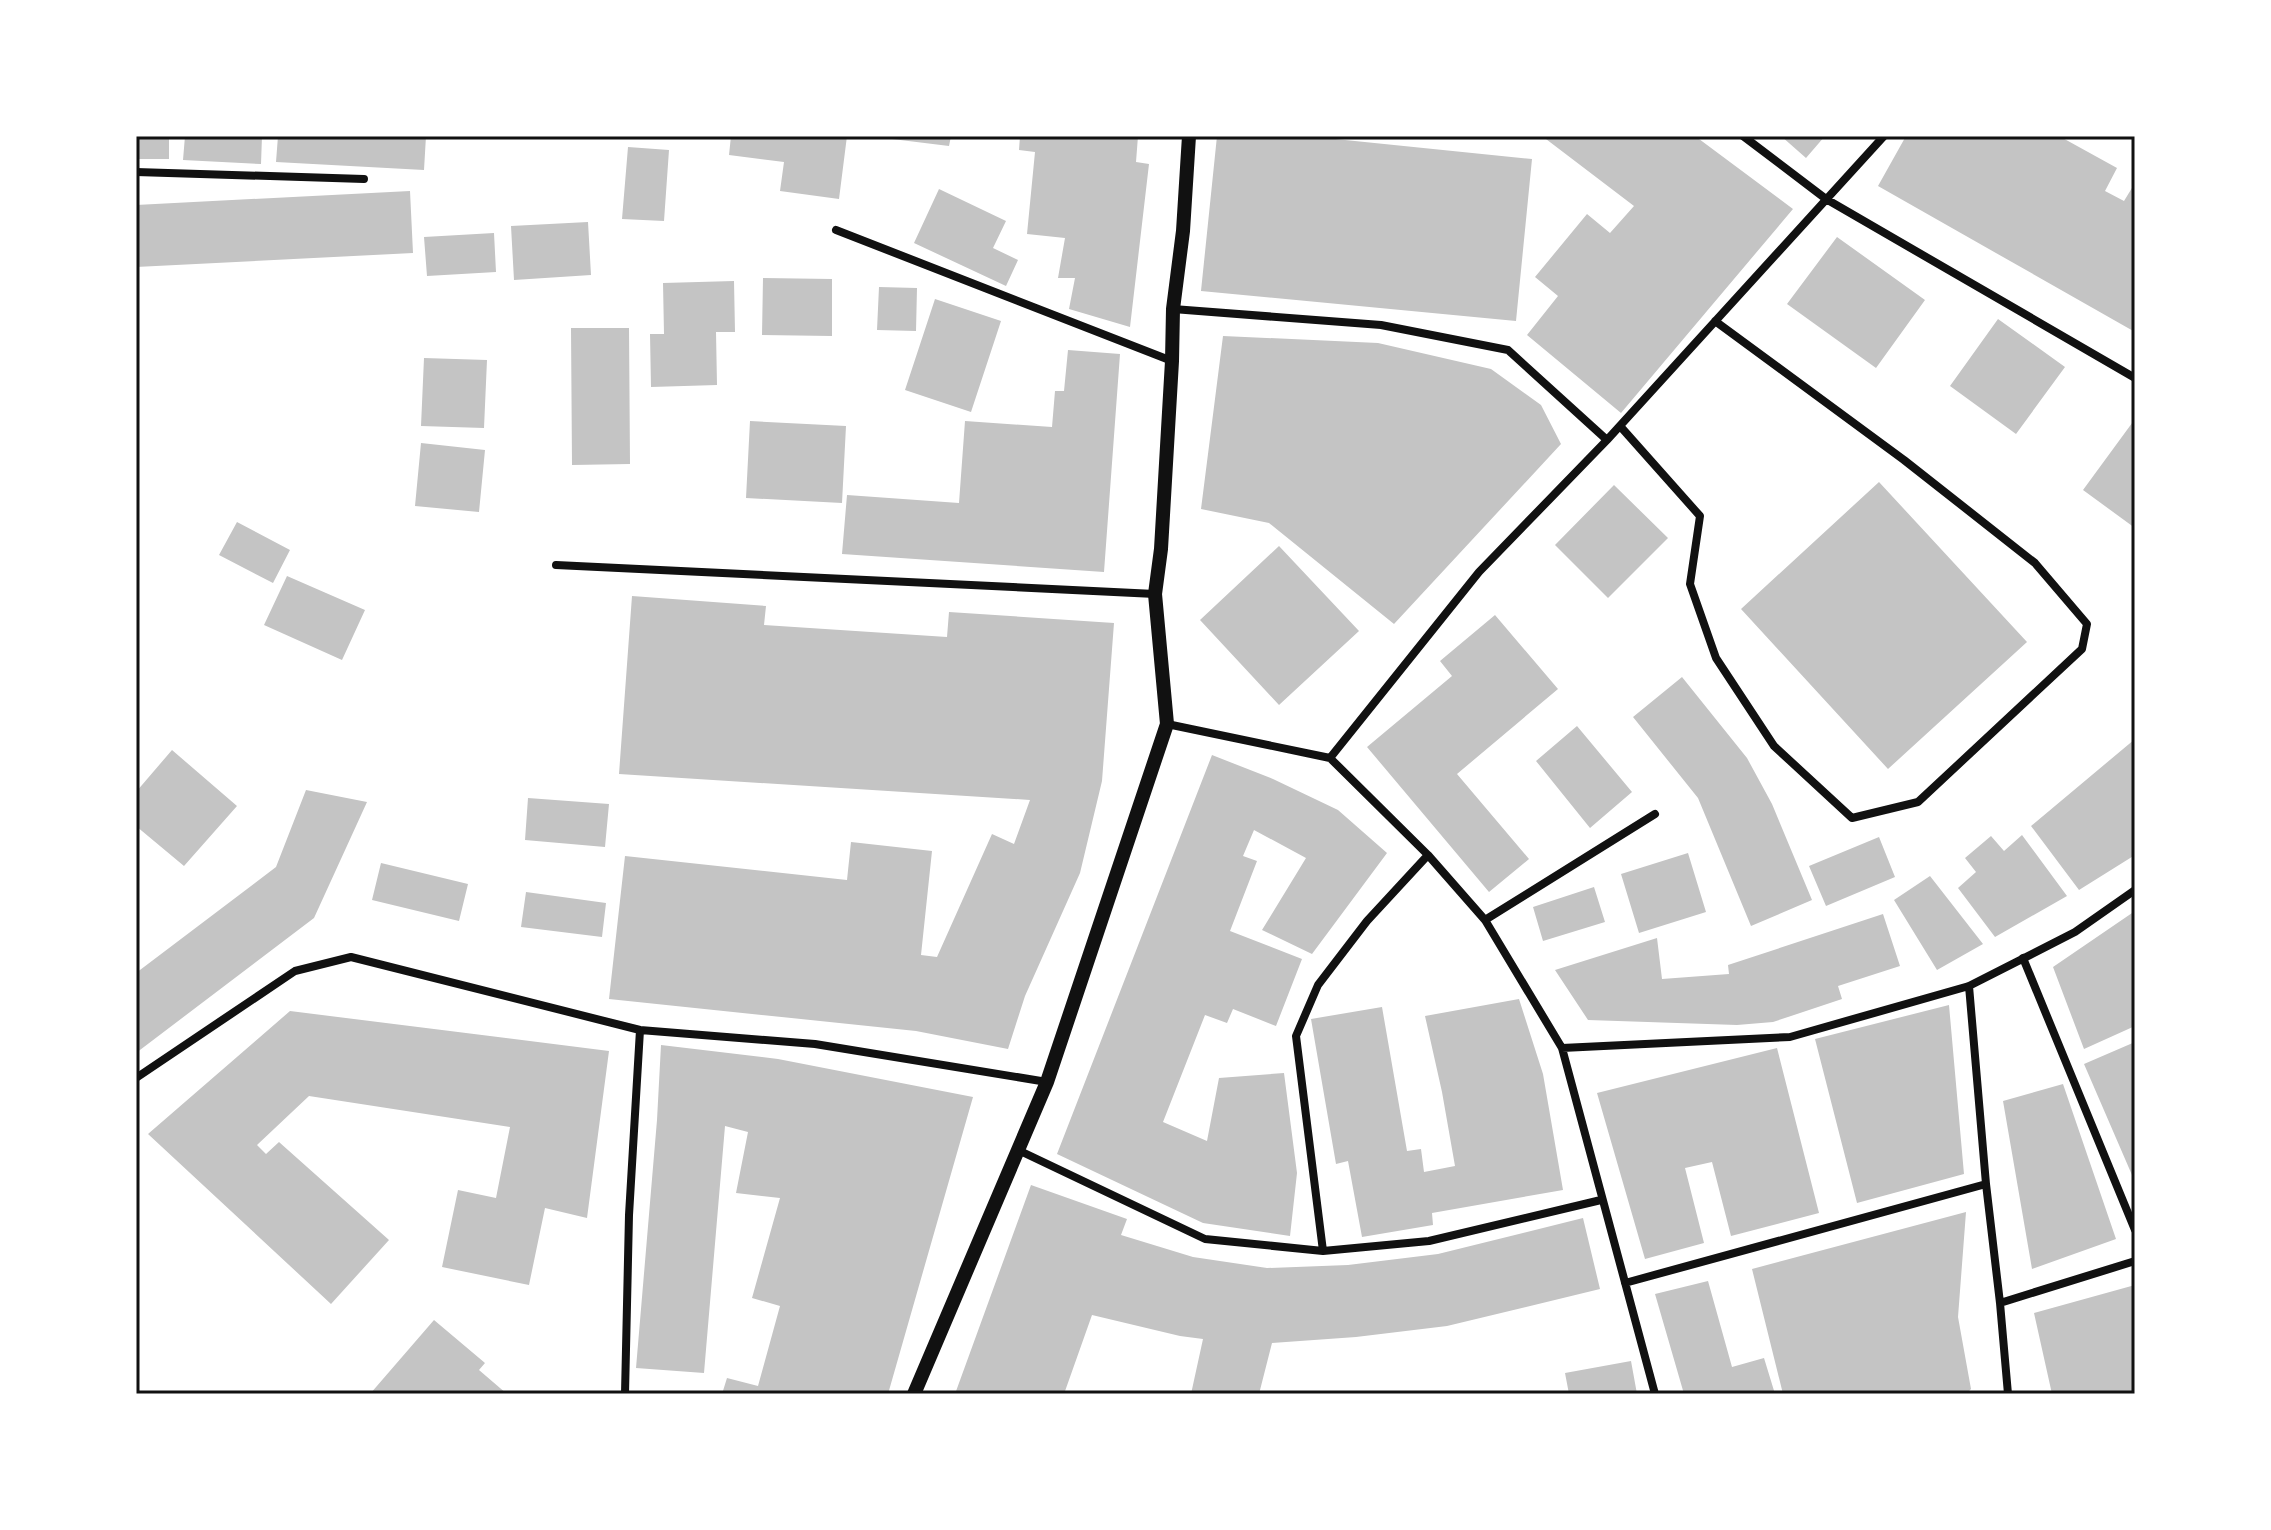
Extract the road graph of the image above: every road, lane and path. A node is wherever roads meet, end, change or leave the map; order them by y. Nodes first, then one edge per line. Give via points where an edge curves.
1 (1189, 136) edge
2 (1743, 136) edge
3 (1884, 136) edge
4 (136, 172) edge
5 (364, 179) dead end
6 (1826, 199) junction
7 (836, 230) dead end
8 (1173, 309) junction
9 (1715, 321) junction
10 (1172, 361) junction
11 (2135, 378) edge
12 (1620, 426) junction
13 (1607, 440) junction
14 (556, 565) dead end
15 (1155, 594) junction
16 (1167, 724) junction
17 (1330, 758) junction
18 (1655, 814) dead end
19 (1428, 855) junction
20 (2135, 890) edge
21 (1485, 920) junction
22 (2023, 958) junction
23 (1969, 986) junction
24 (640, 1030) junction
25 (1562, 1048) junction
26 (136, 1078) edge
27 (1047, 1082) junction
28 (1018, 1150) junction
29 (1986, 1184) junction
30 (1601, 1200) junction
31 (2135, 1230) edge
32 (1323, 1251) junction
33 (2135, 1261) edge
34 (1625, 1283) junction
35 (2000, 1303) junction
36 (625, 1394) edge
37 (914, 1394) edge
38 (1655, 1394) edge
39 (2008, 1394) edge

1 - 8 street
2 - 6 street
3 - 6 street
4 - 5 street
6 - 9 street
6 - 11 street
7 - 10 street
8 - 10 street
8 - 13 street via 1381,325 1508,350
9 - 12 street
9 - 12 street via 2035,563 2087,624 2082,649 1918,802 1852,818 1774,746 1716,658 1690,584 1700,516
10 - 15 street
12 - 13 street
13 - 17 street via 1479,572
14 - 15 street
15 - 16 street
16 - 17 street
16 - 27 street
17 - 19 street
18 - 21 street
19 - 21 street
19 - 32 street via 1318,985 1296,1036
20 - 22 street via 2075,932
21 - 25 street
22 - 23 street
22 - 31 street
23 - 25 street via 1790,1037
23 - 29 street
24 - 26 street via 351,957 295,971
24 - 27 street via 815,1044
24 - 36 street
25 - 30 street
27 - 28 street
28 - 32 street via 1205,1239
28 - 37 street
29 - 34 street
29 - 35 street
30 - 32 street via 1429,1241
30 - 34 street
33 - 35 street
34 - 38 street
35 - 39 street

